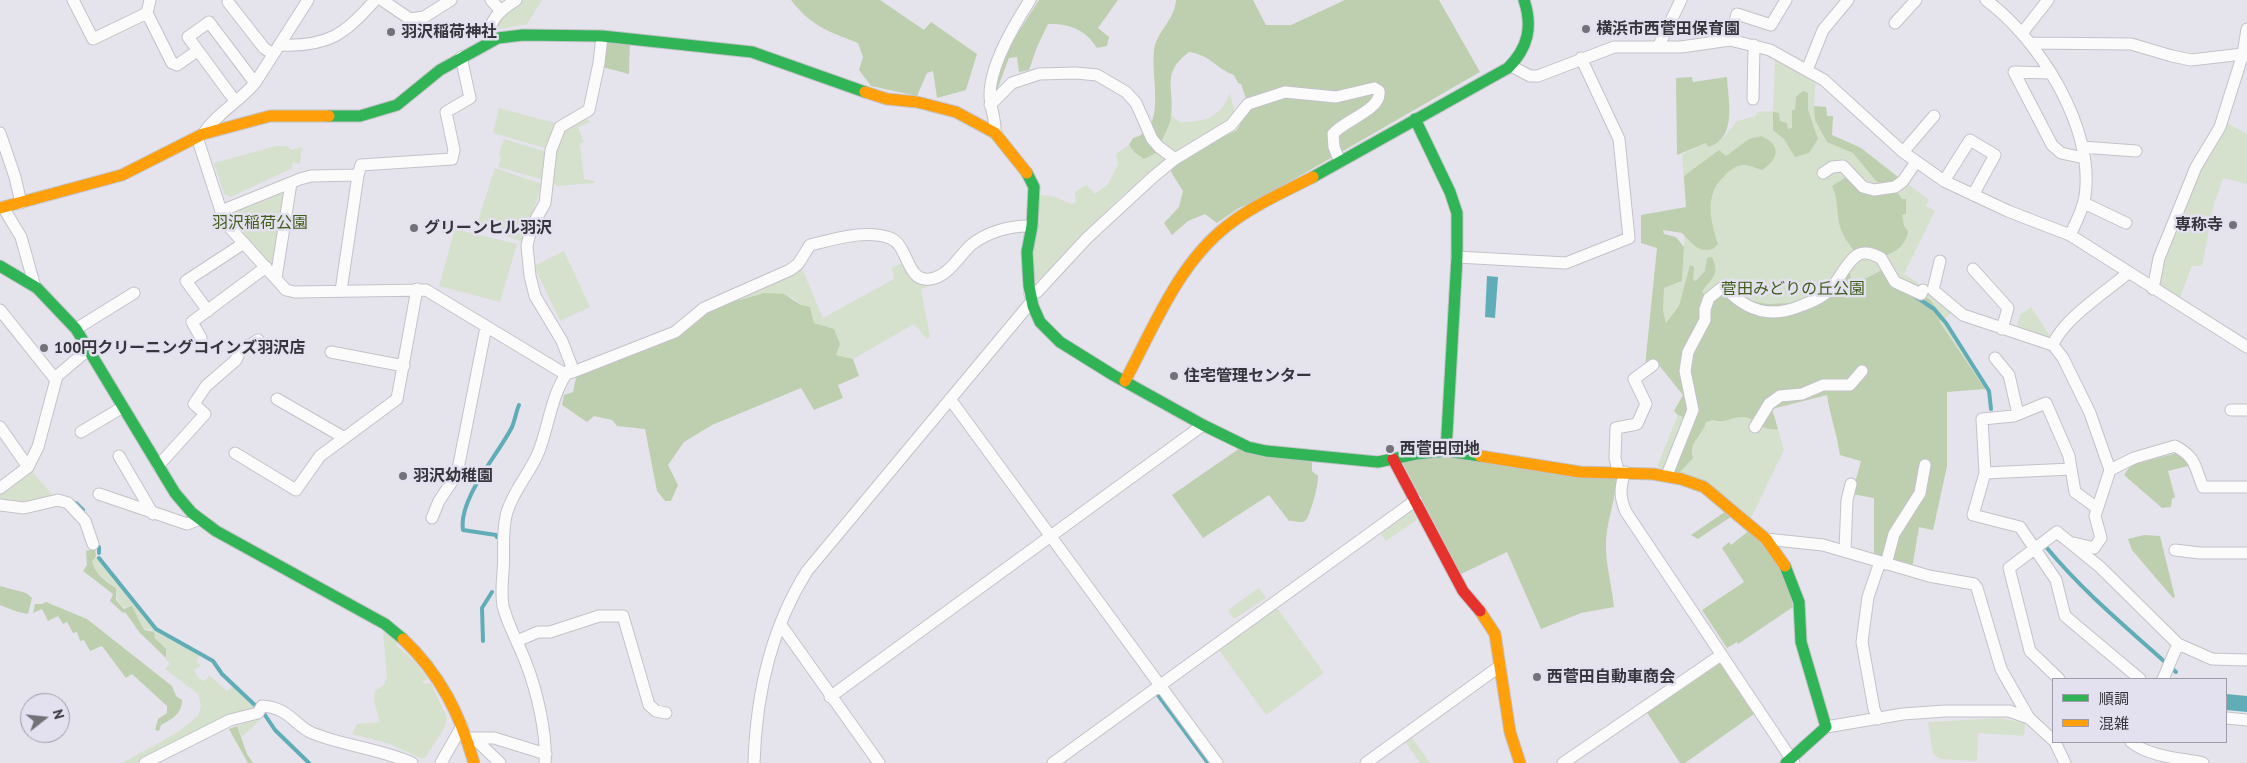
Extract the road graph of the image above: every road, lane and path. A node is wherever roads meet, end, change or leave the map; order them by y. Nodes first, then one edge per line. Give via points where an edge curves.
1 (73, 0) edge
2 (150, 0) edge
3 (308, 0) edge
4 (375, 0) edge
5 (382, 0) edge
6 (450, 0) edge
7 (491, 0) edge
8 (516, 0) edge
9 (1030, 0) edge
10 (1524, 0) edge
11 (1681, 0) edge
12 (1786, 0) edge
13 (1848, 0) edge
14 (1916, 0) edge
15 (1986, 0) edge
16 (2048, 0) edge
17 (228, 2) dead end
18 (500, 10) junction
19 (147, 13) junction
20 (1895, 23) dead end
21 (2247, 29) edge
22 (2022, 33) junction
23 (602, 36) junction
24 (1730, 40) junction
25 (490, 42) junction
26 (2032, 43) junction
27 (1754, 45) junction
28 (1658, 47) junction
29 (277, 50) junction
30 (197, 51) junction
31 (2245, 55) edge
32 (461, 57) junction
33 (1581, 58) junction
34 (1511, 66) junction
35 (1807, 70) junction
36 (2050, 72) junction
37 (255, 83) junction
38 (1753, 99) dead end
39 (235, 101) junction
40 (990, 105) junction
41 (1934, 116) dead end
42 (1415, 120) junction
43 (995, 133) junction
44 (0, 134) edge
45 (200, 136) junction
46 (2136, 150) dead end
47 (1904, 152) junction
48 (2083, 152) junction
49 (1175, 159) junction
50 (1340, 162) junction
51 (1916, 162) junction
52 (1823, 173) dead end
53 (358, 175) junction
54 (1944, 181) junction
55 (291, 182) junction
56 (1973, 195) junction
57 (21, 203) junction
58 (2084, 203) junction
59 (1, 208) edge
60 (221, 211) junction
61 (2126, 223) dead end
62 (1032, 226) junction
63 (2070, 235) junction
64 (244, 243) junction
65 (1457, 257) junction
66 (1940, 261) dead end
67 (266, 267) junction
68 (5, 268) edge
69 (1973, 268) dead end
70 (2128, 273) junction
71 (276, 278) junction
72 (0, 280) edge
73 (35, 287) junction
74 (418, 289) junction
75 (2153, 289) junction
76 (1923, 290) dead end
77 (341, 291) junction
78 (134, 293) dead end
79 (1031, 297) junction
80 (0, 310) edge
81 (208, 311) junction
82 (486, 327) junction
83 (76, 329) junction
84 (2002, 329) junction
85 (200, 338) dead end
86 (263, 346) dead end
87 (2053, 346) junction
88 (2247, 347) edge
89 (89, 349) junction
90 (331, 352) dead end
91 (1995, 358) dead end
92 (1653, 364) dead end
93 (404, 366) junction
94 (1862, 370) dead end
95 (565, 374) junction
96 (56, 380) junction
97 (1125, 381) junction
98 (277, 398) dead end
99 (950, 399) junction
100 (123, 408) junction
101 (2231, 410) dead end
102 (2247, 410) edge
103 (2018, 414) junction
104 (1203, 425) junction
105 (0, 427) edge
106 (1755, 427) dead end
107 (81, 432) dead end
108 (343, 438) junction
109 (1446, 452) junction
110 (235, 453) dead end
111 (119, 456) dead end
112 (1393, 459) junction
113 (1925, 465) dead end
114 (158, 466) junction
115 (28, 467) junction
116 (2071, 469) junction
117 (2110, 470) junction
118 (1622, 472) junction
119 (1985, 473) junction
120 (1667, 476) junction
121 (1851, 484) dead end
122 (2247, 487) edge
123 (0, 488) edge
124 (99, 494) dead end
125 (1416, 500) junction
126 (0, 505) edge
127 (2097, 508) junction
128 (153, 514) junction
129 (432, 518) dead end
130 (200, 519) junction
131 (1051, 537) junction
132 (1766, 538) junction
133 (2068, 541) junction
134 (93, 544) dead end
135 (2034, 549) junction
136 (1845, 550) junction
137 (2175, 550) dead end
138 (2247, 553) edge
139 (1883, 563) junction
140 (781, 626) junction
141 (517, 641) junction
142 (2178, 644) junction
143 (1721, 656) junction
144 (2247, 660) edge
145 (1500, 666) junction
146 (2058, 678) edge
147 (2139, 678) edge
148 (2163, 678) edge
149 (1160, 685) junction
150 (830, 697) junction
151 (666, 713) dead end
152 (2029, 718) junction
153 (2227, 718) edge
154 (1878, 719) junction
155 (2247, 720) edge
156 (462, 726) junction
157 (1826, 728) junction
158 (470, 738) junction
159 (2052, 739) edge
160 (2055, 743) edge
161 (2132, 743) edge
162 (2155, 747) edge
163 (545, 758) edge
164 (1790, 762) edge
165 (145, 763) edge
166 (412, 763) edge
167 (441, 763) edge
168 (474, 763) edge
169 (500, 763) edge
170 (754, 763) edge
171 (879, 763) edge
172 (1052, 763) edge
173 (1217, 763) edge
174 (1366, 763) edge
175 (1520, 763) edge
176 (1563, 763) edge
177 (2065, 763) edge
178 (2203, 763) edge

1 - 19 street via 93,39
2 - 19 street
3 - 29 street
4 - 29 street via 345,32 331,39
5 - 6 street via 410,19 424,17
7 - 18 street
8 - 18 street
9 - 40 street via 991,80
10 - 34 street via 1530,16 1529,36
11 - 28 street
12 - 24 street via 1771,25 1737,14
13 - 35 street via 1823,30
14 - 20 street
15 - 22 street
16 - 22 street
17 - 29 street via 264,48
18 - 25 street via 489,32
19 - 30 street via 172,63 177,65
21 - 31 street
22 - 26 street
23 - 25 street via 523,35
23 - 43 street via 752,52 880,96 956,112
23 - 95 street via 589,110 560,127 552,150 545,203 531,228 527,246 535,296 562,341 572,367
24 - 27 street
24 - 28 street
25 - 32 street
26 - 31 street via 2131,44 2192,60
26 - 36 street
27 - 35 street
27 - 38 street
28 - 33 street via 1614,47
29 - 37 street
30 - 37 street via 188,37 209,22
30 - 39 street
31 - 75 street via 2220,127 2196,167 2159,258
32 - 45 street via 440,70 407,99 378,112 360,116 270,116
32 - 53 street via 470,98 446,112 454,150 452,159 362,164
33 - 34 street via 1538,76 1530,76
33 - 65 street via 1619,139 1629,238 1566,263
34 - 42 street
35 - 47 street via 1839,91
36 - 48 street via 2076,125
36 - 48 street via 2014,72 2052,145 2061,153
37 - 39 street
39 - 45 street
40 - 43 street via 996,122
40 - 49 street via 1012,83 1039,74 1097,75 1126,92 1136,104 1152,139
41 - 47 street
42 - 50 street
42 - 65 street via 1457,213
43 - 62 street via 1030,177 1035,198
44 - 57 street
45 - 57 street via 122,175
45 - 60 street
46 - 48 street
47 - 51 street
48 - 58 street
49 - 50 street via 1231,125 1248,104 1259,99 1285,92 1336,97 1374,88 1380,96 1373,106 1338,127 1333,134
49 - 79 street via 1087,238
50 - 97 street via 1235,220 1201,249 1179,280
51 - 52 street via 1895,187 1874,190 1863,187 1843,166 1832,167
51 - 54 street
53 - 55 street via 311,176
53 - 77 street
54 - 56 street
54 - 56 street via 1970,140 1995,155
55 - 60 street
55 - 71 street
56 - 63 street
57 - 59 street
58 - 61 street
58 - 63 street
59 - 73 street via 21,237
60 - 64 street via 230,228
62 - 79 street via 1028,252
62 - 95 street via 1021,225 979,239 944,274 930,280 915,274 896,242 890,238 857,236 810,245 790,270 704,308 675,332
63 - 70 street
64 - 67 street
64 - 81 street via 186,280
65 - 109 street
66 - 84 street via 1933,290 1963,315
67 - 71 street
67 - 81 street
68 - 72 street
68 - 73 street
69 - 84 street via 2008,308
70 - 75 street
70 - 87 street via 2066,325
71 - 77 street via 286,290 295,292
73 - 83 street
74 - 77 street
74 - 82 street via 426,290
74 - 93 street
75 - 88 street
76 - 120 street via 1921,294 1895,282 1882,258 1866,253 1857,255 1825,294 1795,308 1762,311 1740,303 1724,286 1714,292 1705,309 1705,320 1688,352 1685,371 1693,410
78 - 83 street
79 - 97 street via 1040,322 1052,336
79 - 99 street
80 - 96 street
81 - 85 street via 192,322
82 - 95 street
82 - 129 street via 457,474
83 - 89 street
84 - 87 street
86 - 114 street via 258,340 240,351 236,360 206,386 194,404 205,414
87 - 117 street via 2064,358 2090,412
89 - 96 street
89 - 100 street
90 - 93 street
91 - 103 street via 2010,375
92 - 118 street via 1634,379 1646,404 1638,424 1616,428 1615,458
93 - 108 street via 397,399
94 - 106 street via 1850,385 1823,385 1802,394 1773,399
95 - 141 street via 538,454 507,511 500,590
96 - 115 street via 38,447
97 - 104 street
98 - 108 street
99 - 131 street
99 - 140 street via 806,571 790,598
100 - 107 street
100 - 114 street
101 - 102 street
103 - 116 street via 2046,403 2069,456
103 - 119 street via 1982,419
104 - 112 street via 1248,447 1266,451 1378,462
104 - 131 street
105 - 115 street
108 - 110 street via 320,456 296,490
109 - 112 street
109 - 118 street via 1580,472
111 - 128 street
112 - 125 street
113 - 139 street via 1920,493 1894,534
114 - 130 street via 175,493
115 - 123 street
116 - 119 street
116 - 127 street via 2076,492
117 - 122 street via 2134,458 2175,446 2192,458 2203,486
117 - 127 street
118 - 120 street
118 - 143 street via 1621,501 1626,512
119 - 135 street via 1973,515 2020,527
120 - 132 street via 1704,488
121 - 136 street via 1847,500
124 - 128 street
125 - 145 street via 1463,591 1493,629
125 - 149 street
126 - 134 street via 24,508 58,500 68,503 84,521
127 - 133 street via 2095,516 2101,538 2094,548
128 - 130 street via 187,524
130 - 156 street via 401,636 439,678
131 - 149 street
131 - 150 street
132 - 136 street via 1803,541
132 - 157 street via 1783,561 1799,602 1801,642
133 - 135 street via 2057,532
133 - 142 street via 2100,567
135 - 146 street via 2008,568 2030,651
135 - 147 street via 2056,580 2065,616
136 - 139 street
137 - 138 street via 2200,554
139 - 152 street via 1928,576 1974,584 2001,669
139 - 154 street via 1868,597 1862,642
140 - 150 street
140 - 170 street via 760,688
141 - 151 street via 599,616 623,616 650,705 656,711
141 - 163 street via 531,681 546,745
142 - 144 street via 2212,660
142 - 148 street
143 - 164 street
143 - 176 street
145 - 174 street
145 - 175 street via 1511,738
149 - 172 street
149 - 173 street
150 - 171 street
152 - 154 street via 2009,711 1945,711
152 - 159 street
153 - 155 street
154 - 157 street
156 - 158 street
156 - 167 street
157 - 164 street
158 - 163 street via 494,738
158 - 168 street
158 - 169 street
160 - 177 street
161 - 162 street via 2139,748
162 - 178 street
165 - 166 street via 230,720 258,713 262,706 282,711 311,733 389,753

